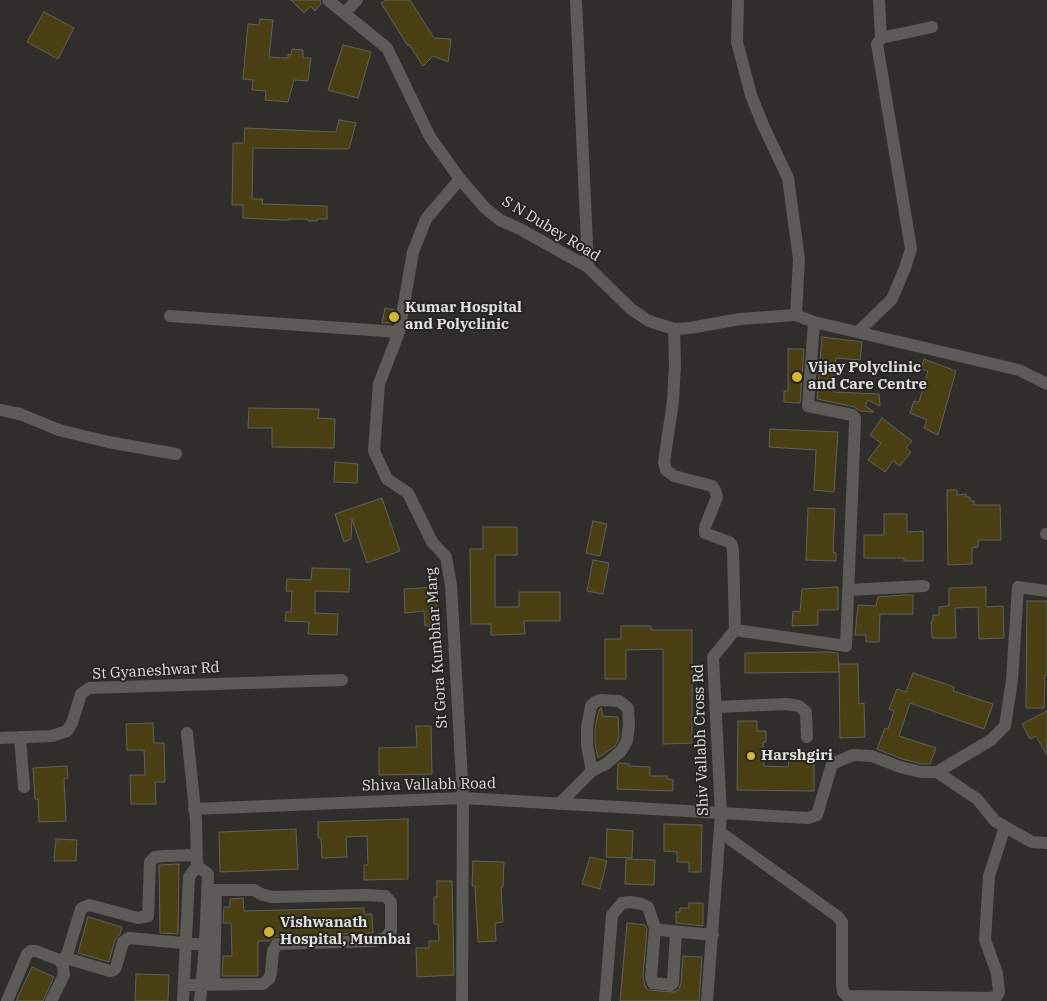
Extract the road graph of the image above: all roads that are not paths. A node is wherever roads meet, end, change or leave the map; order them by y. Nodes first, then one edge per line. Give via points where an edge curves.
1 (328, 0) edge
2 (357, 0) edge
3 (576, 0) edge
4 (738, 0) edge
5 (879, 0) edge
6 (344, 14) junction
7 (932, 27) dead end
8 (881, 38) junction
9 (460, 179) junction
10 (588, 267) junction
11 (796, 315) junction
12 (170, 316) dead end
13 (814, 322) junction
14 (674, 329) junction
15 (399, 332) junction
16 (858, 332) junction
17 (1047, 384) edge
18 (0, 410) edge
19 (176, 454) dead end
20 (924, 586) dead end
21 (848, 590) junction
22 (1047, 591) edge
23 (735, 630) junction
24 (342, 680) dead end
25 (716, 706) junction
26 (187, 733) dead end
27 (807, 737) dead end
28 (0, 738) edge
29 (20, 738) junction
30 (592, 771) junction
31 (937, 772) junction
32 (24, 787) dead end
33 (463, 798) junction
34 (559, 804) junction
35 (194, 809) junction
36 (721, 814) junction
37 (1004, 827) junction
38 (720, 832) junction
39 (1047, 843) edge
40 (197, 860) junction
41 (211, 891) junction
42 (655, 928) junction
43 (676, 932) junction
44 (713, 935) junction
45 (186, 944) junction
46 (205, 945) junction
47 (63, 959) junction
48 (184, 985) junction
49 (208, 985) junction
50 (7, 1001) edge
51 (51, 1001) edge
52 (183, 1001) edge
53 (200, 1001) edge
54 (462, 1001) edge
55 (606, 1001) edge
56 (707, 1001) edge

1 - 6 street, S N Dubey Road
2 - 6 street
3 - 10 street
4 - 11 street via 737,42 751,95 788,178 799,258
5 - 8 street
6 - 9 street, S N Dubey Road via 387,48 430,136
7 - 8 street
8 - 16 street via 877,44 911,249 892,299
9 - 10 street, S N Dubey Road via 500,220
9 - 15 street, St Gora Kumbhar Marg via 426,219 413,252
10 - 14 street, S N Dubey Road via 631,309 648,321
11 - 13 street, S N Dubey Road
11 - 14 street, S N Dubey Road
12 - 15 street
13 - 16 street, S N Dubey Road
13 - 21 street via 808,406 855,418
14 - 23 street via 673,401 664,462 666,470 674,476 712,486 715,490 716,497 705,533 732,545
15 - 33 street, St Gora Kumbhar Marg via 379,384 374,451 387,479 408,493 432,542 446,557 451,585
16 - 17 street, S N Dubey Road via 1019,370
18 - 19 street via 20,414 59,430
20 - 21 street
21 - 23 street via 846,646
22 - 31 street via 1018,587 1012,680 1005,726 991,740
23 - 25 street, Shiv Vallabh Cross Rd via 712,657
24 - 29 street, St Gyaneshwar Rd via 89,688 81,694 67,731 52,736
25 - 27 street via 799,706 806,712
25 - 36 street, Shiv Vallabh Cross Rd
26 - 35 street
28 - 29 street, St Gyaneshwar Rd
29 - 32 street
30 - 30 street via 606,764 627,742 628,708 619,701 600,700 591,706 587,745
30 - 34 street
31 - 36 street, Shiva Vallabh Road via 921,772 872,756 853,755 832,764 817,815 808,818
31 - 37 street via 977,799
33 - 34 street, Shiva Vallabh Road
33 - 35 street, Shiva Vallabh Road
33 - 54 street
34 - 36 street, Shiva Vallabh Road
35 - 40 street
36 - 38 street, Shiv Vallabh Cross Rd
37 - 38 street via 992,863 989,885 985,940 997,972 999,992 990,998 847,996 842,984 842,922
37 - 39 street via 1032,842
38 - 44 street, Shiv Vallabh Cross Rd
40 - 41 street via 208,874
40 - 45 street via 189,876
40 - 47 street via 164,856 150,862 148,916 138,918 89,906 81,909
41 - 46 street
41 - 49 street
41 - 49 street via 254,890 273,897 385,896 391,902 391,931 385,938 374,941 277,944 273,951 272,973 263,984
42 - 43 street
42 - 43 street via 650,977 653,983 674,983
42 - 55 street via 648,907 642,904 622,903 615,909
43 - 44 street
44 - 56 street, Shiv Vallabh Cross Rd
45 - 46 street
45 - 47 street via 129,938 123,942 116,967 110,971
45 - 48 street
46 - 49 street
47 - 50 street via 31,951
47 - 51 street via 64,975
48 - 49 street
48 - 52 street
49 - 53 street

